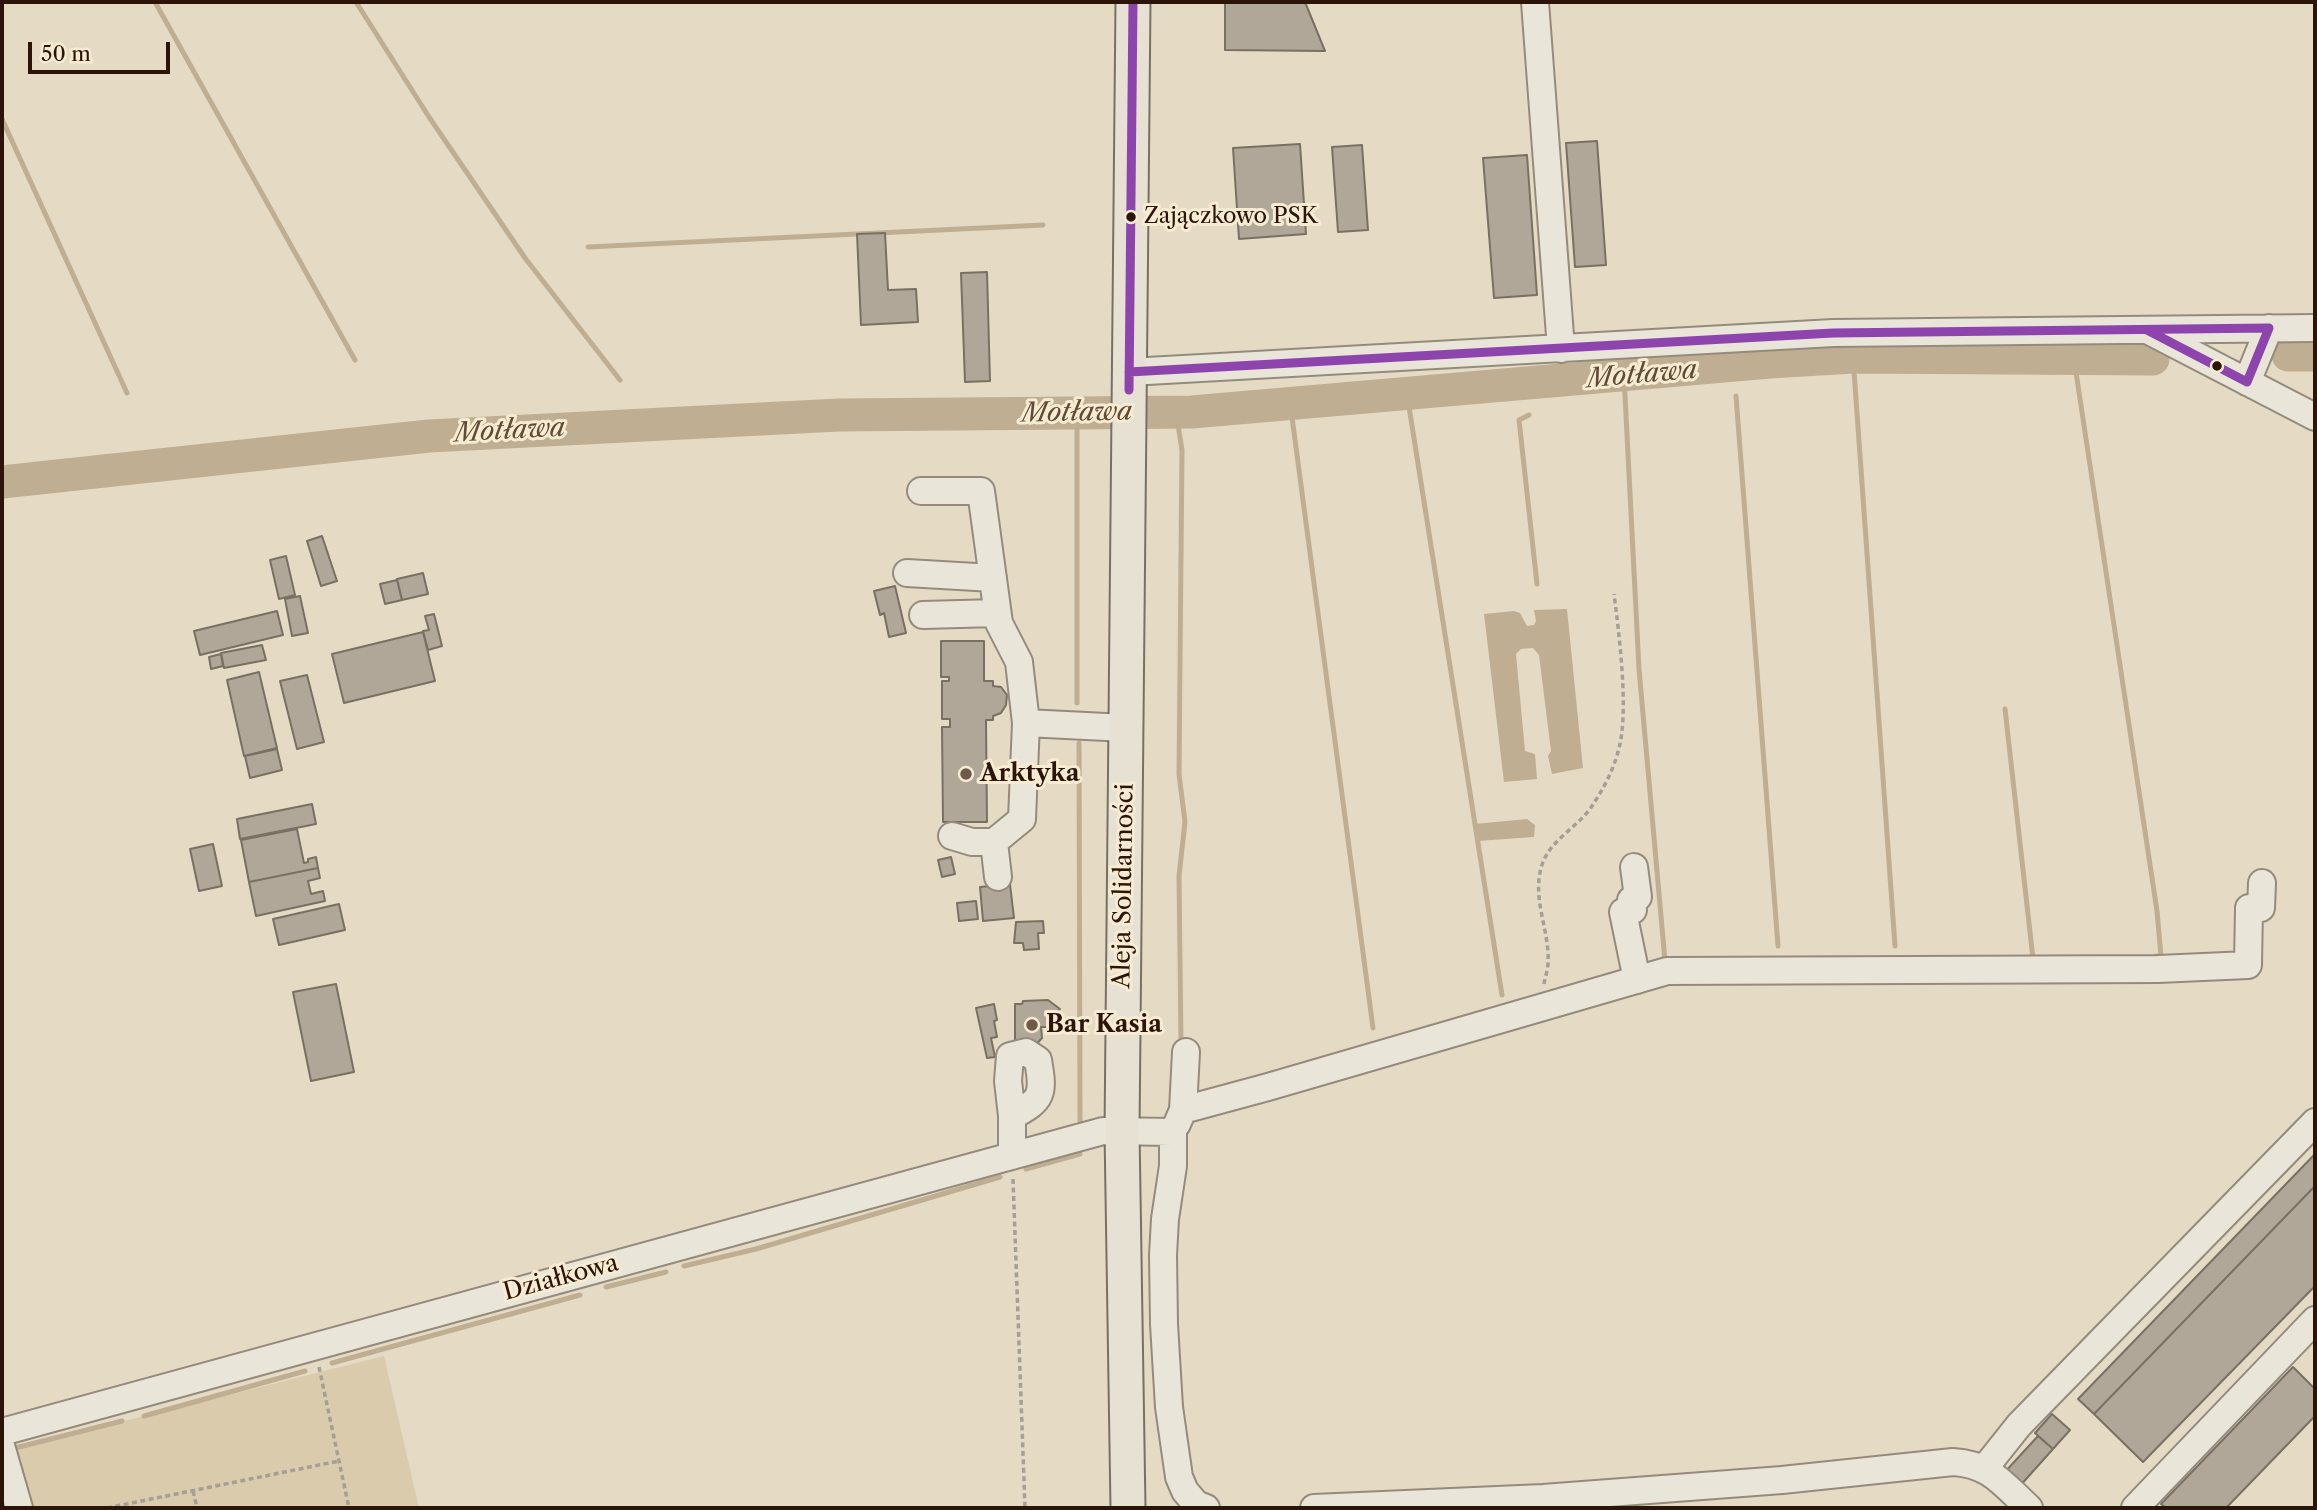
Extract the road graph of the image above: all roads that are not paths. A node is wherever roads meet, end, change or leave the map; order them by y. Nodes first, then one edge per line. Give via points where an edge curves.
1 (1133, 2) edge
2 (1535, 2) edge
3 (2269, 328) junction
4 (2315, 328) edge
5 (2147, 330) junction
6 (1561, 349) junction
7 (1129, 381) junction
8 (2246, 382) junction
9 (2315, 417) edge
10 (921, 491) dead end
11 (907, 573) dead end
12 (993, 578) junction
13 (997, 613) junction
14 (923, 615) dead end
15 (1026, 723) junction
16 (1126, 728) junction
17 (952, 836) dead end
18 (994, 842) junction
19 (1634, 867) dead end
20 (998, 877) dead end
21 (2262, 883) dead end
22 (1637, 980) junction
23 (1186, 1052) dead end
24 (1012, 1116) dead end
25 (1178, 1121) junction
26 (2315, 1122) edge
27 (1122, 1131) junction
28 (1013, 1156) junction
29 (2315, 1320) edge
30 (2, 1432) edge
31 (2, 1449) edge
32 (1984, 1469) junction
33 (19, 1508) edge
34 (1128, 1508) edge
35 (1206, 1508) edge
36 (1314, 1508) edge
37 (2029, 1508) edge
38 (2135, 1508) edge

1 - 7 main road, Aleja Solidarności
2 - 6 street
3 - 4 street
3 - 5 street
3 - 8 street
5 - 6 street via 1833,333
5 - 8 street
6 - 7 street
7 - 16 main road, Aleja Solidarności
8 - 9 street
10 - 12 street via 981,491
11 - 12 street
12 - 13 street
13 - 14 street
13 - 15 street via 1019,662
15 - 16 street
15 - 18 street via 1022,819
16 - 27 main road, Aleja Solidarności
17 - 18 street
18 - 20 street
19 - 22 street via 1638,897 1631,900 1633,910 1623,912
21 - 22 street, Działkowa via 2261,908 2249,908 2249,965 1667,971
22 - 25 street, Działkowa
23 - 25 street
24 - 28 street
25 - 27 street, Działkowa
25 - 35 street via 1163,1255 1169,1407 1179,1477 1185,1491
26 - 32 street via 2019,1425
27 - 28 street, Działkowa via 1103,1131
27 - 34 main road, Aleja Solidarności
28 - 30 street, Działkowa
29 - 38 street
31 - 33 street
32 - 36 street via 1953,1462 1543,1498
32 - 37 street

